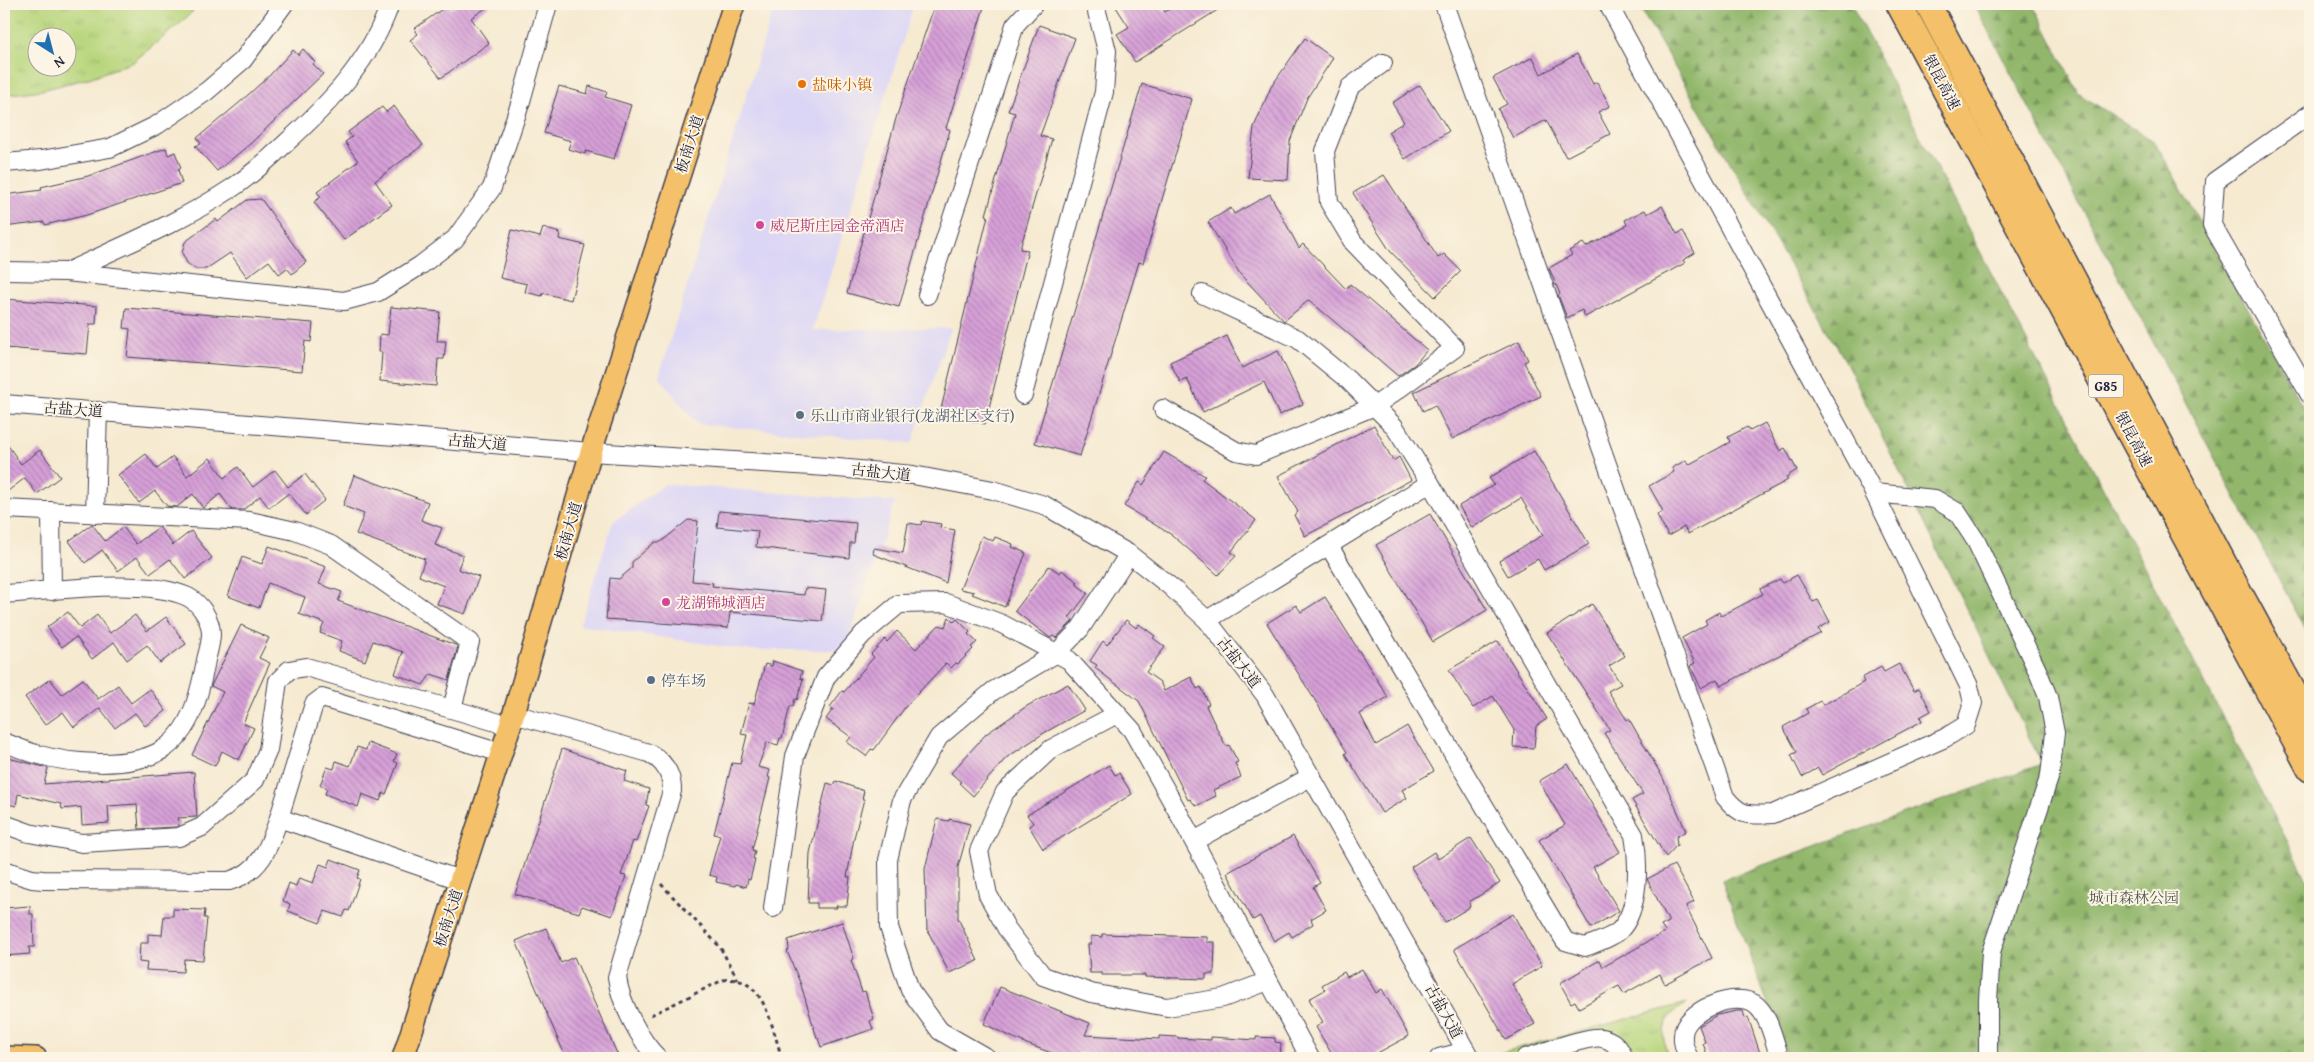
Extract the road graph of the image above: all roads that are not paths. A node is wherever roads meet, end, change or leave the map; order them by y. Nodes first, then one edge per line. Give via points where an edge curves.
1 (284, 4) edge
2 (390, 4) edge
3 (548, 4) edge
4 (734, 4) edge
5 (1034, 4) edge
6 (1095, 4) edge
7 (1444, 4) edge
8 (1608, 4) edge
9 (1899, 4) edge
10 (1928, 4) edge
11 (1383, 63) dead end
12 (2310, 114) edge
13 (4, 163) edge
14 (4, 271) edge
15 (66, 272) junction
16 (1202, 294) dead end
17 (927, 295) dead end
18 (1023, 395) dead end
19 (2310, 395) edge
20 (4, 404) edge
21 (1374, 406) junction
22 (1163, 409) dead end
23 (98, 411) junction
24 (591, 452) junction
25 (1430, 483) junction
26 (1874, 493) junction
27 (4, 509) edge
28 (51, 512) junction
29 (95, 514) junction
30 (1329, 546) junction
31 (1130, 554) junction
32 (52, 591) junction
33 (4, 594) edge
34 (1206, 620) junction
35 (1057, 654) junction
36 (452, 708) junction
37 (1118, 714) junction
38 (512, 720) junction
39 (2310, 722) edge
40 (4, 742) edge
41 (501, 753) junction
42 (2310, 769) edge
43 (1312, 776) junction
44 (279, 818) junction
45 (4, 824) edge
46 (1194, 841) junction
47 (4, 870) edge
48 (460, 880) junction
49 (773, 908) dead end
50 (1268, 981) junction
51 (1468, 1055) edge
52 (4, 1057) edge
53 (36, 1058) edge
54 (403, 1058) edge
55 (658, 1058) edge
56 (987, 1058) edge
57 (1310, 1058) edge
58 (1439, 1058) edge
59 (1525, 1058) edge
60 (1624, 1058) edge
61 (1689, 1058) edge
62 (1780, 1058) edge
63 (1988, 1058) edge

1 - 13 street via 243,60 207,91 158,125 110,148
2 - 15 street via 383,24 355,70 323,110 268,159 233,187 198,208
3 - 15 street via 492,188 455,239 378,292 344,301
4 - 24 main road, 板南大道
5 - 17 street via 1015,25
6 - 18 street via 1106,51 1104,92
7 - 26 street via 1725,797 1736,811 1752,815 1772,814 1946,738 1966,725 1973,703 1969,686
8 - 26 street
9 - 42 highway, 银昆高速 / G85
10 - 39 highway, 银昆高速 / G85
11 - 21 street via 1350,87 1325,151 1329,202 1353,242 1455,348
12 - 19 street via 2216,181 2212,225
14 - 15 street
16 - 21 street via 1298,339
20 - 23 street, 古盐大道
21 - 22 street via 1256,455 1236,451
21 - 25 street via 1394,426
23 - 24 street, 古盐大道
23 - 29 street
24 - 31 street, 古盐大道 via 914,475 993,490 1044,505
24 - 38 main road, 板南大道
25 - 30 street
25 - 30 street via 1634,835 1639,859 1631,916 1618,932 1585,947 1565,941
26 - 63 street via 1935,499 1957,512 1976,541 2048,698 2055,733 2050,775 1992,952
27 - 28 street
28 - 29 street
28 - 32 street
29 - 36 street via 250,521 295,531 331,545 470,642
30 - 34 street
31 - 34 street, 古盐大道
31 - 35 street via 1080,629
32 - 33 street
32 - 40 street via 126,586 159,588 189,598 204,610 211,634 199,697 185,727 163,750 133,761 84,762 36,754
34 - 43 street, 古盐大道 via 1265,695
35 - 37 street via 1069,660
35 - 49 street via 1002,624 946,603 899,604 863,634 826,677 795,756
35 - 56 street via 993,691 939,737 902,800 888,860 889,927 910,990 940,1031
36 - 38 street
36 - 45 street via 306,667 289,670 278,680 268,750 255,780 202,827 179,837 82,843 29,833
37 - 46 street via 1132,730
37 - 50 street via 1051,749 1005,792 979,851 988,895 997,912 1043,976 1091,993 1167,1007 1223,998
38 - 41 main road, 板南大道
38 - 55 street via 650,753 663,762 672,781 672,791 617,977 638,1032
41 - 44 street via 322,698 314,704
41 - 48 main road, 板南大道
43 - 46 street
43 - 51 street, 古盐大道
44 - 47 street via 258,866 250,873 229,881 43,880
44 - 48 street
46 - 50 street
48 - 54 main road, 板南大道
50 - 57 street
51 - 58 street
52 - 53 main road
59 - 60 street via 1596,1037 1610,1040
61 - 62 street via 1683,1036 1688,1022 1701,1011 1738,998 1755,1004 1761,1011

